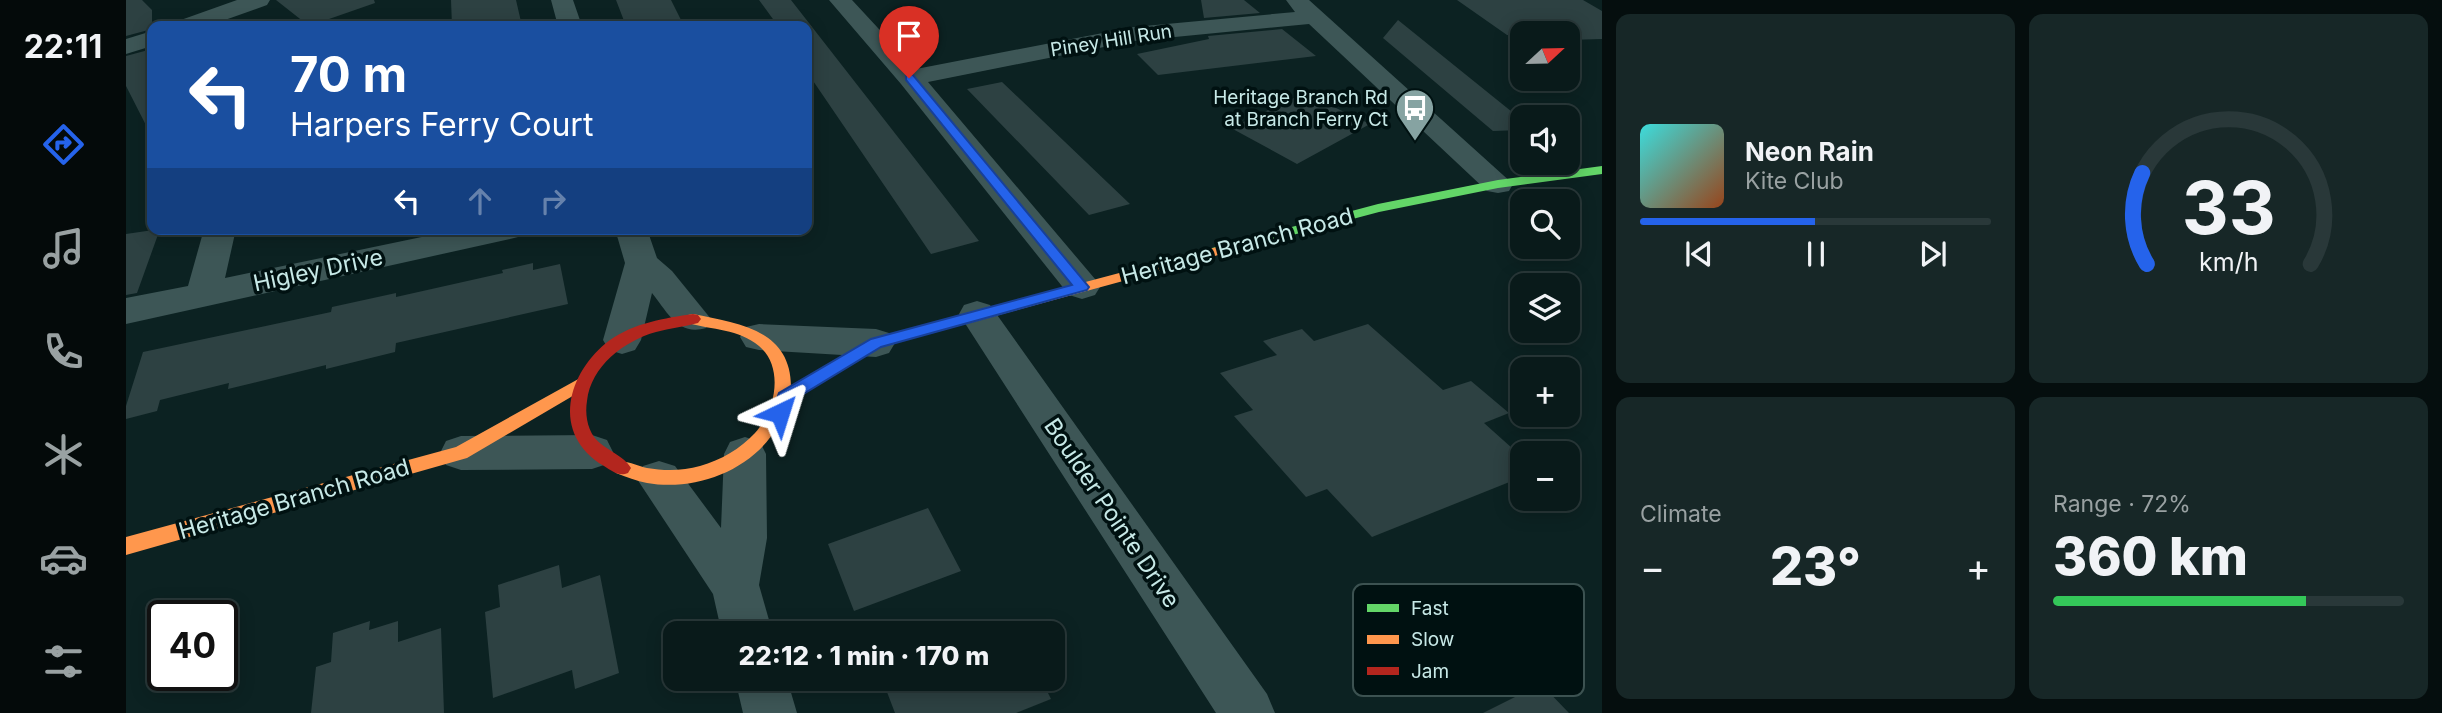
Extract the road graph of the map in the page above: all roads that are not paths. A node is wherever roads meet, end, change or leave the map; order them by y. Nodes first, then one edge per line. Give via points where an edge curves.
1 (259, 0) edge
2 (562, 0) edge
3 (840, 0) edge
4 (1305, 9) edge
5 (207, 21) edge
6 (568, 21) edge
7 (147, 40) edge
8 (126, 47) edge
9 (909, 78) junction
10 (1602, 170) edge
11 (1498, 184) junction
12 (218, 235) edge
13 (482, 235) edge
14 (633, 235) edge
15 (642, 263) junction
16 (1082, 287) junction
17 (202, 294) junction
18 (126, 311) edge
19 (977, 314) junction
20 (693, 319) junction
21 (759, 337) junction
22 (622, 340) junction
23 (876, 343) junction
24 (582, 383) junction
25 (785, 398) junction
26 (592, 452) junction
27 (461, 453) junction
28 (745, 454) junction
29 (659, 478) junction
30 (126, 546) edge
31 (735, 585) junction
32 (745, 621) edge
33 (764, 691) edge
34 (770, 713) edge
35 (1248, 713) edge

1 - 5 street
2 - 6 street
3 - 9 street
4 - 9 street, Piney Hill Run via 1135,34
4 - 11 street
7 - 8 street
9 - 16 street
10 - 11 street, Heritage Branch Road
11 - 16 street, Heritage Branch Road via 1378,208
12 - 17 street
13 - 17 street, Higley Drive
14 - 15 street
15 - 20 street
15 - 22 street
16 - 19 street, Heritage Branch Road
17 - 18 street, Higley Drive
19 - 23 street, Heritage Branch Road
19 - 35 street, Boulder Pointe Drive
20 - 21 street via 740,327
20 - 22 street via 644,329
21 - 23 street, Heritage Branch Road
21 - 25 street via 775,354 784,374
22 - 24 street via 598,359
23 - 25 street, Heritage Branch Road
24 - 26 street via 575,407 579,430
24 - 27 street, Heritage Branch Road
25 - 28 street via 772,427
26 - 27 street, Heritage Branch Road
26 - 29 street via 632,475
27 - 30 street, Heritage Branch Road
28 - 29 street via 718,468
28 - 31 street via 744,538
29 - 31 street
31 - 32 street
33 - 34 street

